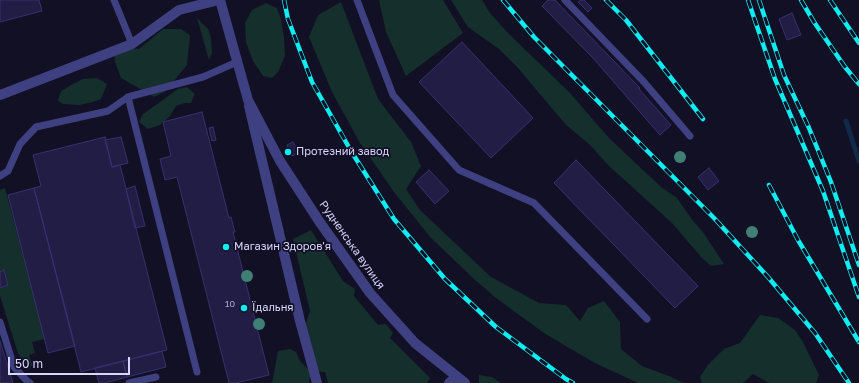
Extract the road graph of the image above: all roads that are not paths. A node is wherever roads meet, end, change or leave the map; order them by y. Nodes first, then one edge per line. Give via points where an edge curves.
1 (114, 0) edge
2 (219, 0) edge
3 (357, 0) edge
4 (565, 0) edge
5 (132, 44) junction
6 (237, 62) junction
7 (0, 95) edge
8 (128, 98) junction
9 (248, 100) junction
10 (690, 136) dead end
11 (0, 176) edge
12 (647, 319) dead end
13 (0, 322) edge
14 (197, 372) dead end
15 (156, 376) dead end
16 (452, 380) edge
17 (30, 383) edge
18 (129, 383) edge
19 (317, 383) edge
20 (464, 383) edge

1 - 5 lane
2 - 5 street via 178,10
2 - 6 street, Рудненська вулиця
3 - 12 lane via 393,95 459,170 534,203
4 - 10 lane via 644,82
5 - 7 street
6 - 8 lane via 203,77
6 - 9 street, Рудненська вулиця
8 - 11 lane via 108,110 36,128 20,144 8,171
8 - 14 lane
9 - 16 street, Рудненська вулиця via 280,161 370,293
9 - 19 street, Рудненська вулиця
13 - 17 lane via 14,367
15 - 18 lane
16 - 20 street, Рудненська вулиця

